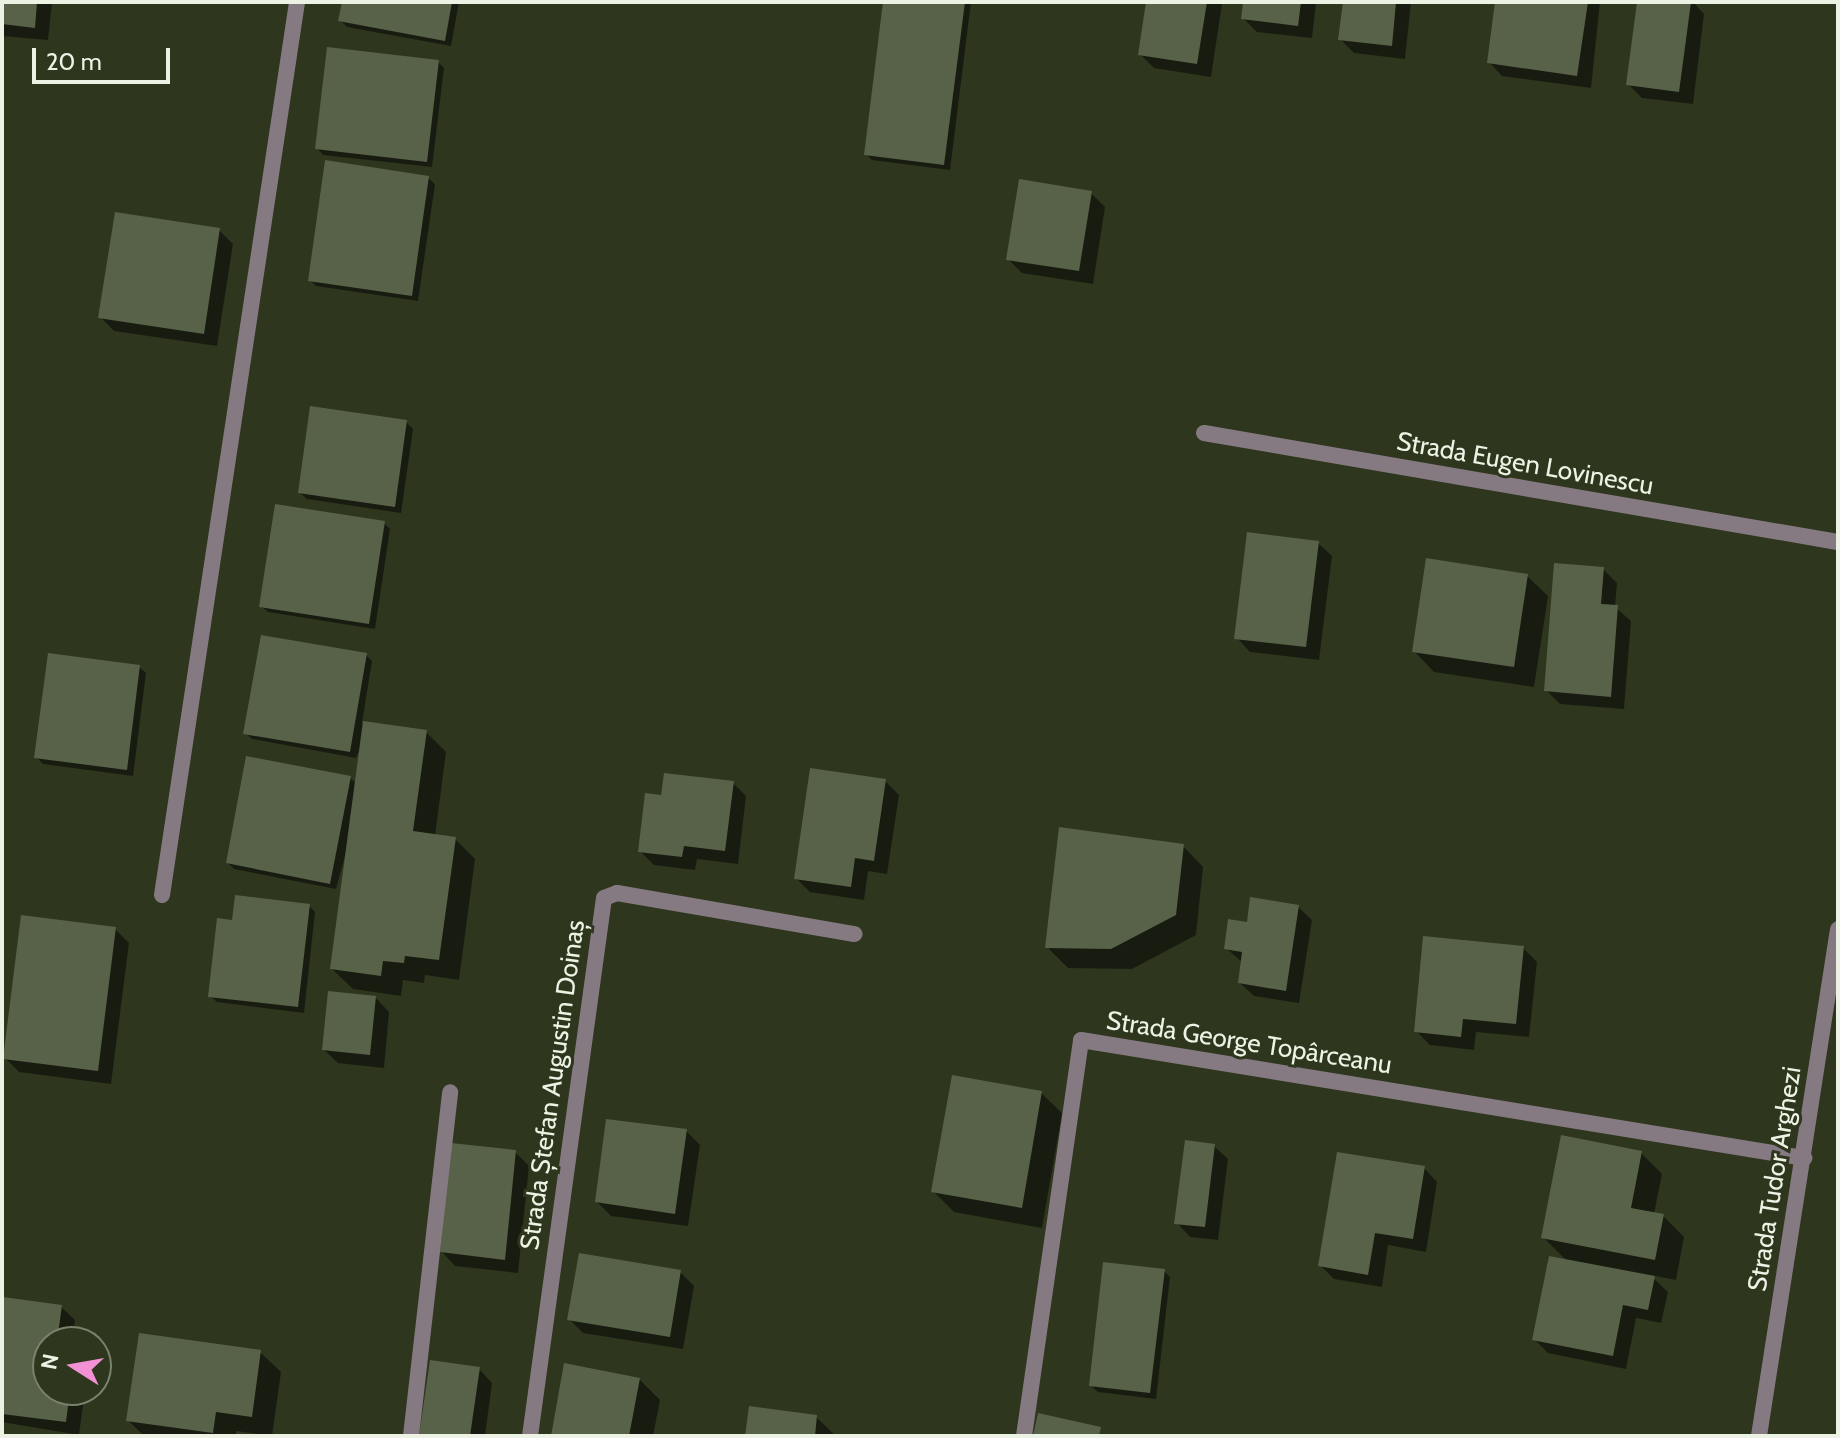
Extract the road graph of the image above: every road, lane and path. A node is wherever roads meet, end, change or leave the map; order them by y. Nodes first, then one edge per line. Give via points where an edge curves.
1 (297, 2) edge
2 (1204, 433) dead end
3 (1838, 542) edge
4 (162, 895) dead end
5 (1838, 929) edge
6 (854, 934) dead end
7 (450, 1092) dead end
8 (1804, 1158) junction
9 (411, 1436) edge
10 (530, 1436) edge
11 (1024, 1436) edge
12 (1759, 1436) edge

1 - 4 street
2 - 3 street, Strada Eugen Lovinescu
5 - 8 street, Strada Tudor Arghezi
6 - 10 street, Strada Ștefan Augustin Doinaș via 617,893 604,898
7 - 9 street
8 - 11 street, Strada George Topârceanu via 1081,1040
8 - 12 street, Strada Tudor Arghezi

